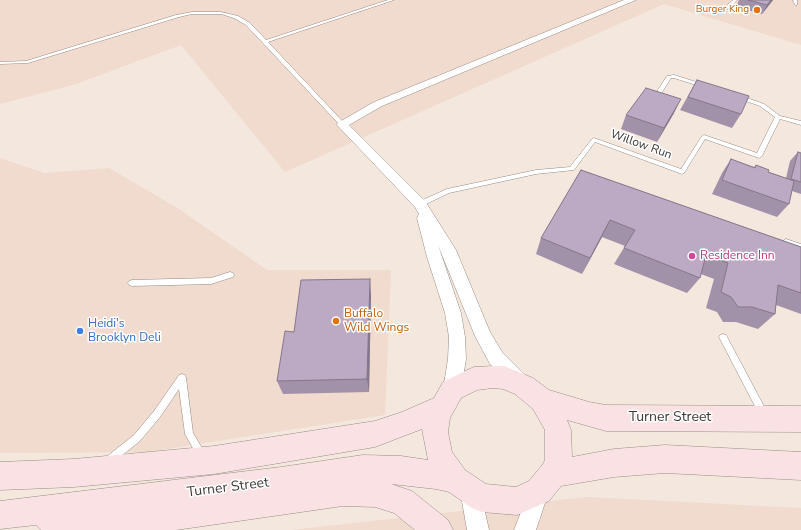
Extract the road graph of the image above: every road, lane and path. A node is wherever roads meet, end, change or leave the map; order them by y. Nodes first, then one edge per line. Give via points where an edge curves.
1 (392, 0) edge
2 (632, 0) edge
3 (735, 0) edge
4 (728, 7) dead end
5 (264, 42) junction
6 (0, 63) edge
7 (713, 88) edge
8 (658, 93) edge
9 (734, 96) edge
10 (778, 117) junction
11 (801, 123) edge
12 (342, 124) junction
13 (572, 169) junction
14 (579, 172) edge
15 (420, 204) junction
16 (775, 239) edge
17 (801, 247) edge
18 (230, 275) dead end
19 (132, 283) dead end
20 (723, 337) dead end
21 (533, 393) junction
22 (447, 398) junction
23 (766, 418) junction
24 (801, 419) edge
25 (205, 461) junction
26 (801, 466) edge
27 (93, 472) junction
28 (0, 476) edge
29 (546, 482) junction
30 (463, 485) junction
31 (41, 510) junction
32 (0, 515) edge
33 (438, 530) edge
34 (478, 530) edge
35 (525, 530) edge

1 - 5 lane
2 - 12 street via 378,104
3 - 4 lane
5 - 6 lane via 248,24 236,17 221,13 192,14 26,62
5 - 12 lane
7 - 8 lane via 674,76 669,77
9 - 10 lane via 762,105
10 - 11 lane
10 - 13 lane, Willow Run via 759,156 704,137 682,172 594,140
12 - 15 street
13 - 14 lane
13 - 15 lane via 536,172 447,191
15 - 21 street via 450,250 483,336 496,358
15 - 22 street via 453,313 457,337 457,359
16 - 17 lane
18 - 19 lane via 211,281
20 - 23 lane
21 - 22 main road via 504,378 493,377 474,379
21 - 23 main road, Turner Street via 589,415 606,418
21 - 29 main road via 549,410 558,430 559,461
22 - 25 main road via 405,424 375,434
22 - 30 main road via 438,416 435,432 440,457
23 - 24 main road, Turner Street
25 - 27 main road
25 - 27 lane via 189,434 182,378 137,438
26 - 29 main road via 664,459 614,463
27 - 28 main road
29 - 30 main road via 517,501 482,498
29 - 35 street
30 - 31 main road, Turner Street via 422,473 363,469
30 - 34 street
31 - 32 main road, Turner Street
31 - 33 main road via 53,522 73,528 343,492 375,493 402,501

